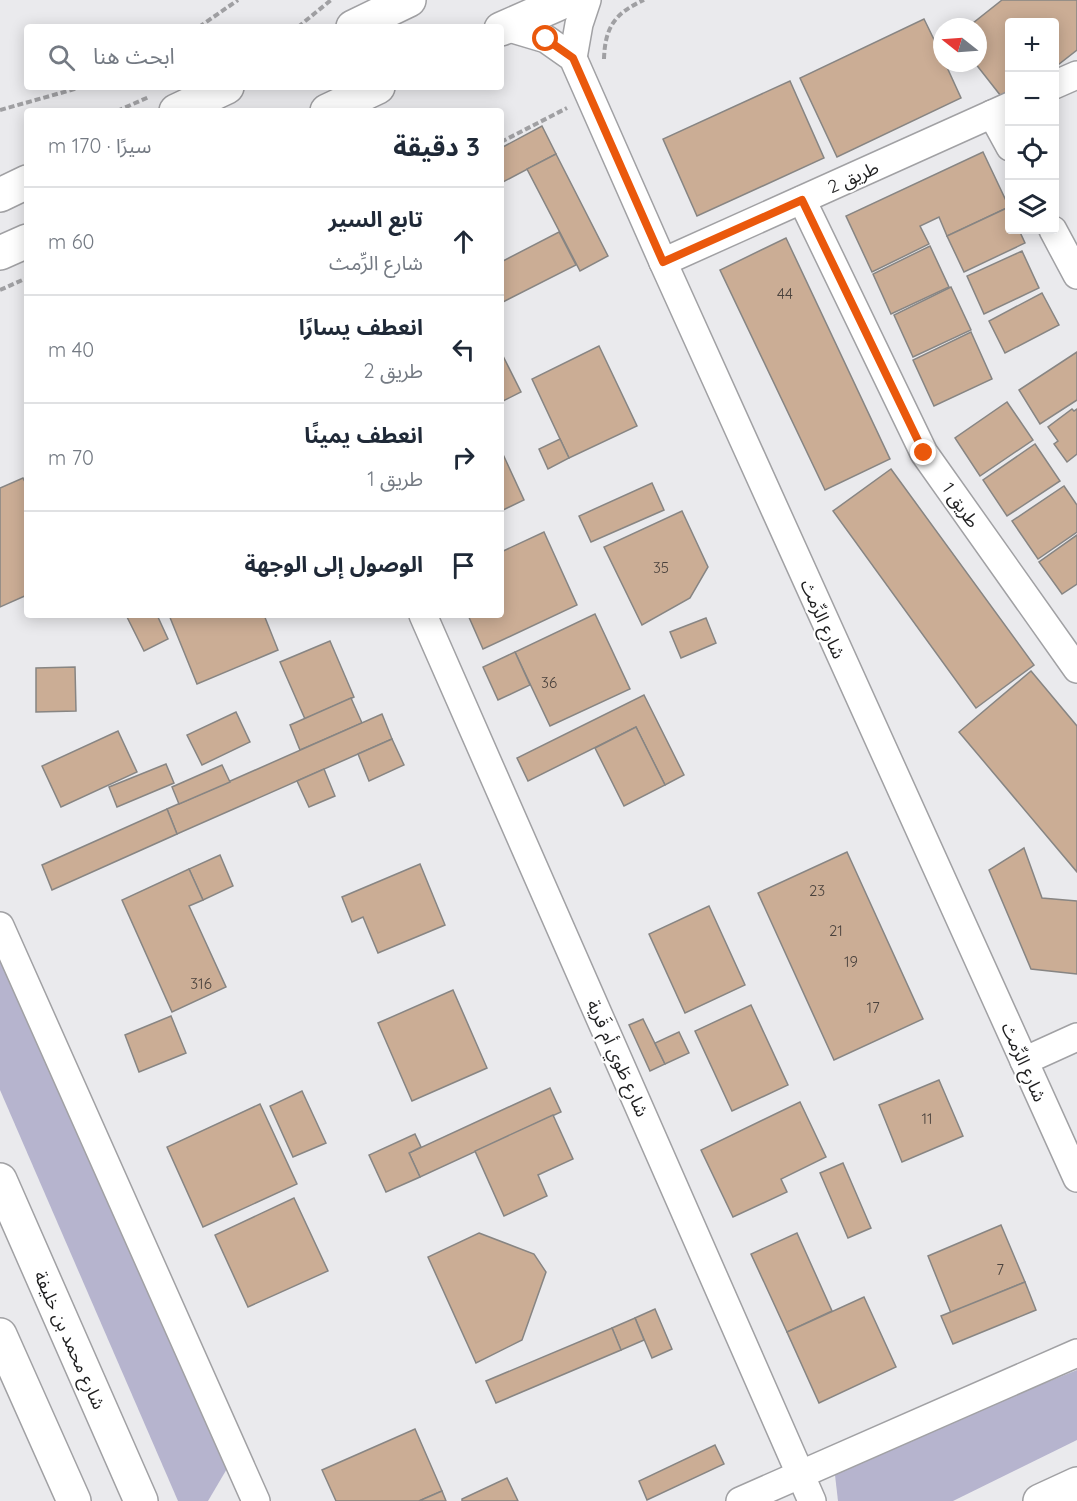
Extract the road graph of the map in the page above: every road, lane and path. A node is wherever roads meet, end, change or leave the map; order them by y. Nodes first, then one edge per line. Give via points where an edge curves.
1 (238, 0) edge
2 (331, 0) edge
3 (409, 0) edge
4 (567, 0) edge
5 (586, 0) edge
6 (203, 24) edge
7 (302, 24) edge
8 (359, 24) edge
9 (504, 28) edge
10 (573, 58) junction
11 (1077, 75) edge
12 (1059, 84) edge
13 (71, 90) edge
14 (215, 90) edge
15 (372, 90) edge
16 (168, 102) edge
17 (134, 108) edge
18 (333, 108) edge
19 (0, 110) edge
20 (1001, 110) edge
21 (1005, 126) edge
22 (24, 183) edge
23 (0, 195) edge
24 (802, 200) junction
25 (1055, 234) edge
26 (24, 242) edge
27 (0, 253) edge
28 (663, 262) junction
29 (1077, 275) edge
30 (24, 279) edge
31 (0, 290) edge
32 (424, 618) edge
33 (1077, 669) edge
34 (0, 926) edge
35 (1077, 1037) edge
36 (1024, 1061) junction
37 (1077, 1178) edge
38 (0, 1180) edge
39 (0, 1335) edge
40 (1077, 1353) edge
41 (801, 1473) junction
42 (1077, 1484) edge
43 (253, 1500) edge
44 (75, 1501) edge
45 (141, 1501) edge
46 (740, 1501) edge
47 (812, 1501) edge
48 (1040, 1501) edge

1 - 6 path
2 - 7 path
3 - 8 main road
4 - 9 main road
5 - 10 street
9 - 10 street via 546,39
10 - 28 street, شارع الرِّمث
11 - 12 street
13 - 19 path
14 - 16 main road
15 - 18 main road
16 - 17 path
20 - 21 street
20 - 24 street, طريق 2
22 - 23 main road
24 - 28 street, طريق 2
24 - 33 street, طريق 1 via 924,453
25 - 29 street
26 - 27 main road
28 - 36 street, شارع الرِّمث
30 - 31 path
32 - 41 street, شارع طَوي أم قَرية
34 - 43 street
35 - 36 street
36 - 37 street, شارع الرِّمث
38 - 45 main road, شارع محمد بن خليفة
39 - 44 main road
40 - 41 street
41 - 46 street
41 - 47 street, شارع طَوي أم قَرية
42 - 48 main road

